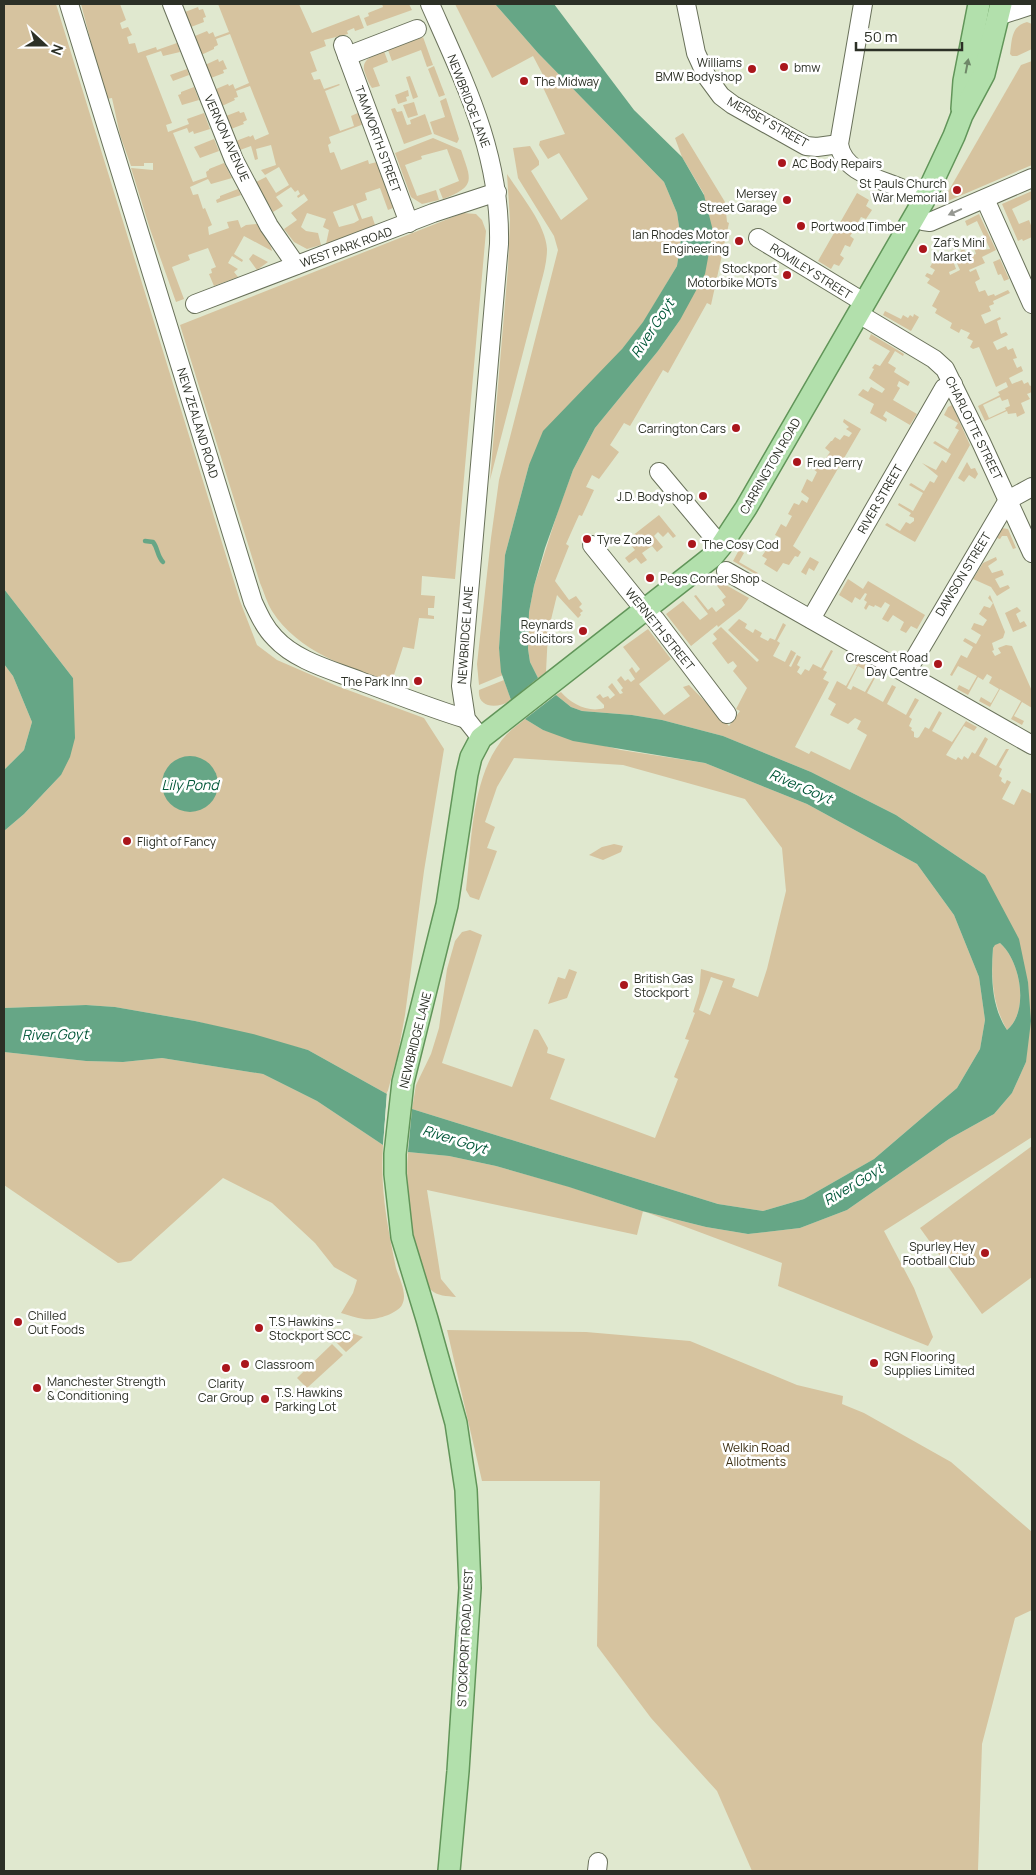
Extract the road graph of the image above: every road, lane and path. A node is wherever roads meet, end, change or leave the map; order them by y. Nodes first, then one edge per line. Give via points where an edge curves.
1 (69, 4) edge
2 (172, 4) edge
3 (430, 4) edge
4 (686, 4) edge
5 (863, 4) edge
6 (979, 4) edge
7 (1032, 5) edge
8 (999, 10) edge
9 (418, 29) dead end
10 (962, 115) junction
11 (839, 144) junction
12 (1032, 178) edge
13 (498, 192) junction
14 (985, 198) junction
15 (919, 209) junction
16 (409, 223) junction
17 (758, 238) dead end
18 (296, 265) junction
19 (195, 304) dead end
20 (1032, 304) edge
21 (862, 308) junction
22 (953, 384) junction
23 (659, 472) dead end
24 (1032, 487) edge
25 (1008, 500) junction
26 (592, 545) dead end
27 (721, 546) junction
28 (1032, 553) edge
29 (726, 571) dead end
30 (645, 609) junction
31 (811, 619) junction
32 (906, 673) junction
33 (727, 714) dead end
34 (466, 719) junction
35 (481, 738) junction
36 (1032, 745) edge
37 (428, 1319) joint
38 (449, 1871) edge

1 - 34 street, NEW ZEALAND ROAD via 250,593 265,626 283,646 315,664
2 - 18 street, VERNON AVENUE via 234,160 270,226
3 - 13 street, NEWBRIDGE LANE via 466,85 484,135
4 - 11 street, MERSEY STREET via 696,53 707,77 721,96 806,146
5 - 11 street
10 -> 6 main road, CARRINGTON ROAD via 964,81
7 - 8 street
8 - 10 main road, CARRINGTON ROAD via 984,74
9 - 16 street, TAMWORTH STREET via 345,50
10 - 15 main road, CARRINGTON ROAD
11 - 15 street via 844,158 860,172 905,190
12 - 14 street
13 - 16 street, WEST PARK ROAD
13 - 34 street, NEWBRIDGE LANE via 500,244 462,667
14 -> 15 street via 930,222 923,221
14 - 20 street
15 - 21 main road, CARRINGTON ROAD
16 - 18 street, WEST PARK ROAD
17 - 21 street, ROMILEY STREET
18 - 19 street, WEST PARK ROAD
21 - 22 street, CHARLOTTE STREET via 941,364
21 - 27 main road, CARRINGTON ROAD
22 - 25 street, CHARLOTTE STREET
22 - 31 street, RIVER STREET via 944,388
23 - 27 street
24 - 25 street
25 - 28 street, CHARLOTTE STREET
25 - 32 street, DAWSON STREET
26 - 30 street, WERNETH STREET
27 - 30 main road, CARRINGTON ROAD via 712,557
29 - 31 street
30 - 33 street, WERNETH STREET
30 - 35 main road, CARRINGTON ROAD
31 - 32 street
32 - 36 street
34 - 35 street, NEWBRIDGE LANE
35 - 37 main road, NEWBRIDGE LANE via 471,756 447,905 403,1082 395,1154 402,1237
37 - 38 main road, STOCKPORT ROAD WEST via 456,1423 466,1490 470,1588

